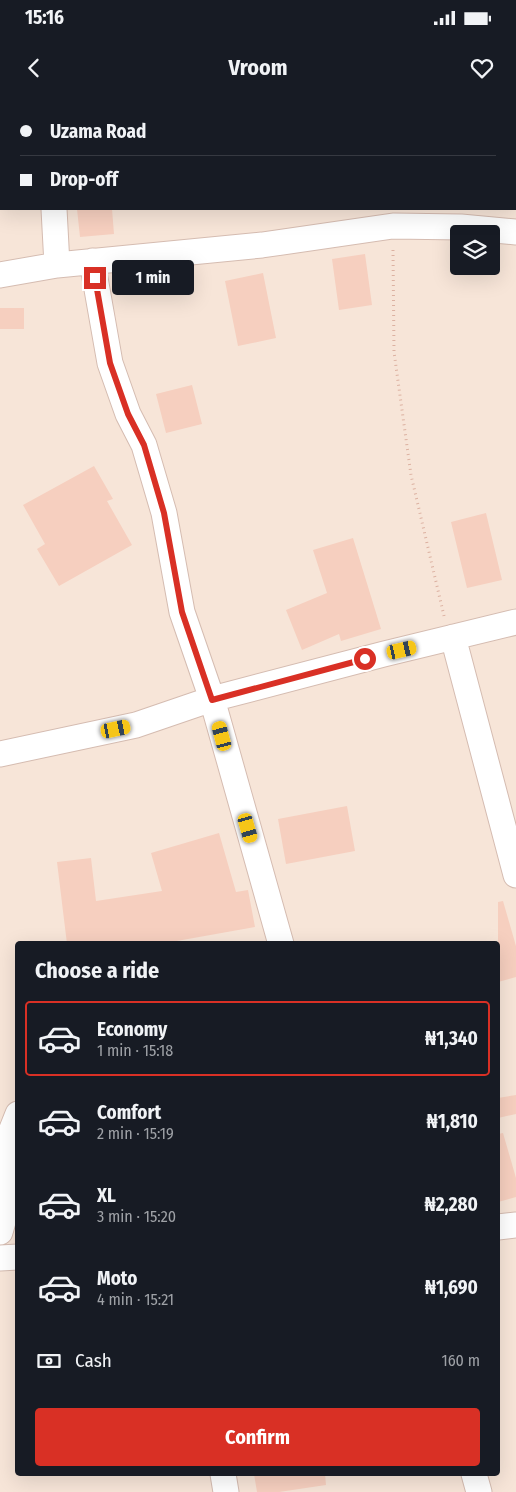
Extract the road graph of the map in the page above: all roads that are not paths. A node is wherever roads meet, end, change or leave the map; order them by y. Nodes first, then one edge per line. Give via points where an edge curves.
1 (54, 210) edge
2 (393, 218) edge
3 (516, 232) edge
4 (92, 261) junction
5 (57, 264) junction
6 (0, 275) edge
7 (516, 622) edge
8 (453, 637) junction
9 (212, 700) junction
10 (0, 754) edge
11 (516, 875) edge
12 (280, 941) edge
13 (15, 1122) edge
14 (516, 1225) edge
15 (500, 1227) edge
16 (0, 1232) edge
17 (15, 1257) edge
18 (0, 1258) edge
19 (223, 1476) edge
20 (474, 1476) edge
21 (226, 1492) edge
22 (478, 1492) edge

1 - 5 street
2 - 3 street
2 - 4 street via 262,245
4 - 5 street
4 - 9 street via 110,363 128,414 144,445 164,513 182,612
5 - 6 street
7 - 8 street
8 - 9 street
8 - 11 street
9 - 10 street via 136,725
9 - 12 street
13 - 16 street via 10,1134 6,1212
14 - 15 street
17 - 18 street
19 - 21 street
20 - 22 street

